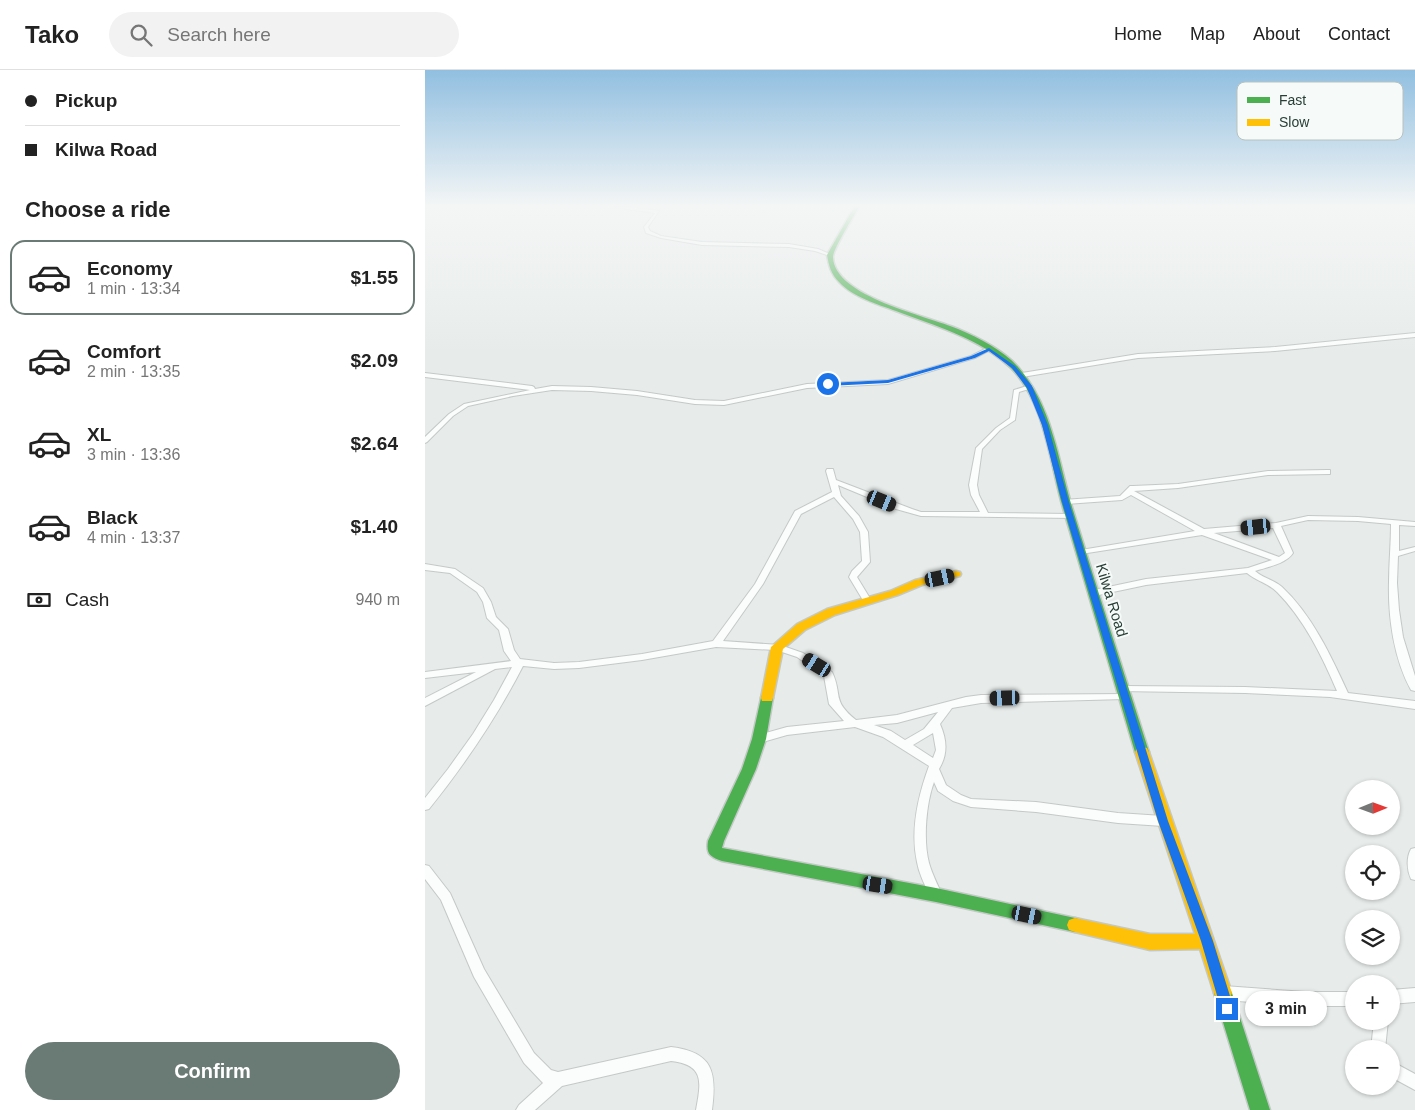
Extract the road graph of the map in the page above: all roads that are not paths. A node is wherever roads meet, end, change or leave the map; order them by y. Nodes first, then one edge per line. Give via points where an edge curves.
1 (830, 255) edge
2 (1415, 335) edge
3 (989, 349) junction
4 (425, 375) edge
5 (1022, 375) junction
6 (1030, 387) junction
7 (545, 389) junction
8 (426, 439) edge
9 (830, 470) dead end
10 (1327, 472) dead end
11 (832, 481) junction
12 (1130, 492) junction
13 (835, 494) junction
14 (1066, 502) junction
15 (985, 515) junction
16 (1071, 516) junction
17 (1395, 522) junction
18 (1276, 524) junction
19 (1415, 524) edge
20 (1203, 532) junction
21 (1415, 549) edge
22 (1081, 552) junction
23 (1395, 554) junction
24 (1278, 559) junction
25 (425, 567) edge
26 (1249, 570) junction
27 (956, 574) dead end
28 (1094, 593) junction
29 (867, 600) junction
30 (715, 644) junction
31 (777, 647) junction
32 (518, 663) junction
33 (496, 665) junction
34 (1411, 665) edge
35 (425, 675) edge
36 (1415, 688) edge
37 (1124, 692) junction
38 (1344, 695) junction
39 (425, 702) edge
40 (1415, 705) edge
41 (948, 707) junction
42 (853, 723) junction
43 (935, 725) junction
44 (759, 739) junction
45 (905, 745) junction
46 (935, 767) junction
47 (425, 806) edge
48 (1163, 821) junction
49 (1415, 853) edge
50 (425, 870) edge
51 (1415, 875) edge
52 (936, 895) junction
53 (1207, 941) junction
54 (1222, 993) junction
55 (1415, 995) edge
56 (1400, 996) edge
57 (1345, 999) edge
58 (1400, 1074) edge
59 (559, 1079) junction
60 (1415, 1083) edge
61 (524, 1110) edge
62 (704, 1110) edge
63 (1260, 1110) edge

1 - 3 main road, Kilwa Road via 833,270 841,280 863,296 956,331
2 - 5 street via 1275,349 1138,356
3 - 5 main road, Kilwa Road
3 - 7 street via 973,357 888,382 807,386 724,403 622,391
4 - 7 street
5 - 6 main road, Kilwa Road
6 - 14 main road, Kilwa Road via 1045,425
6 - 15 street via 1016,391 1013,418 979,448 973,485
7 - 8 street via 468,404
9 - 11 street
10 - 12 street via 1268,473 1178,486 1133,488
11 - 13 street
11 - 15 street via 852,486 908,511 932,516
12 - 14 street via 1113,499
12 - 20 street
13 - 29 street via 864,532 866,562 853,578
13 - 30 street via 798,513 759,584
14 - 16 main road, Kilwa Road
15 - 16 street
16 - 22 main road, Kilwa Road
17 - 18 street via 1315,518
17 - 19 street
17 - 23 street
18 - 20 street
18 - 24 street via 1289,553
20 - 22 street
20 - 24 street
21 - 23 street
22 - 28 main road, Kilwa Road
23 - 34 street via 1396,630
24 - 26 street
25 - 32 street via 452,571 481,590 491,618 503,629 507,647
26 - 28 street via 1146,582
26 - 38 street via 1274,585 1286,597 1328,658
27 - 29 main road via 915,583 903,590
28 - 37 main road, Kilwa Road
29 - 31 main road via 808,624
30 - 31 street
30 - 32 street via 579,665
31 - 42 street via 800,656 829,674 834,704
31 - 44 main road
32 - 33 street
32 - 47 street via 490,717
33 - 35 street
33 - 39 street
34 - 36 street
37 - 38 street via 1236,690
37 - 41 street via 981,699
37 - 48 main road, Kilwa Road
38 - 40 street
41 - 42 street via 884,721
41 - 43 street
42 - 44 street
42 - 45 street via 879,731
43 - 45 street via 922,737
43 - 46 street via 942,744
44 - 52 main road via 714,851
45 - 46 street
46 - 48 street via 942,788 971,803 1036,806
46 - 52 street via 922,809 920,845 923,864
48 - 53 main road, Kilwa Road
49 - 51 street
50 - 59 street via 446,898 479,974 529,1058 547,1077
52 - 53 main road via 1150,942
53 - 54 main road, Kilwa Road
54 - 57 street
54 - 63 main road, Kilwa Road
55 - 56 street
58 - 60 street
59 - 61 street
59 - 62 street via 671,1054 684,1054 695,1059 704,1071 707,1092

